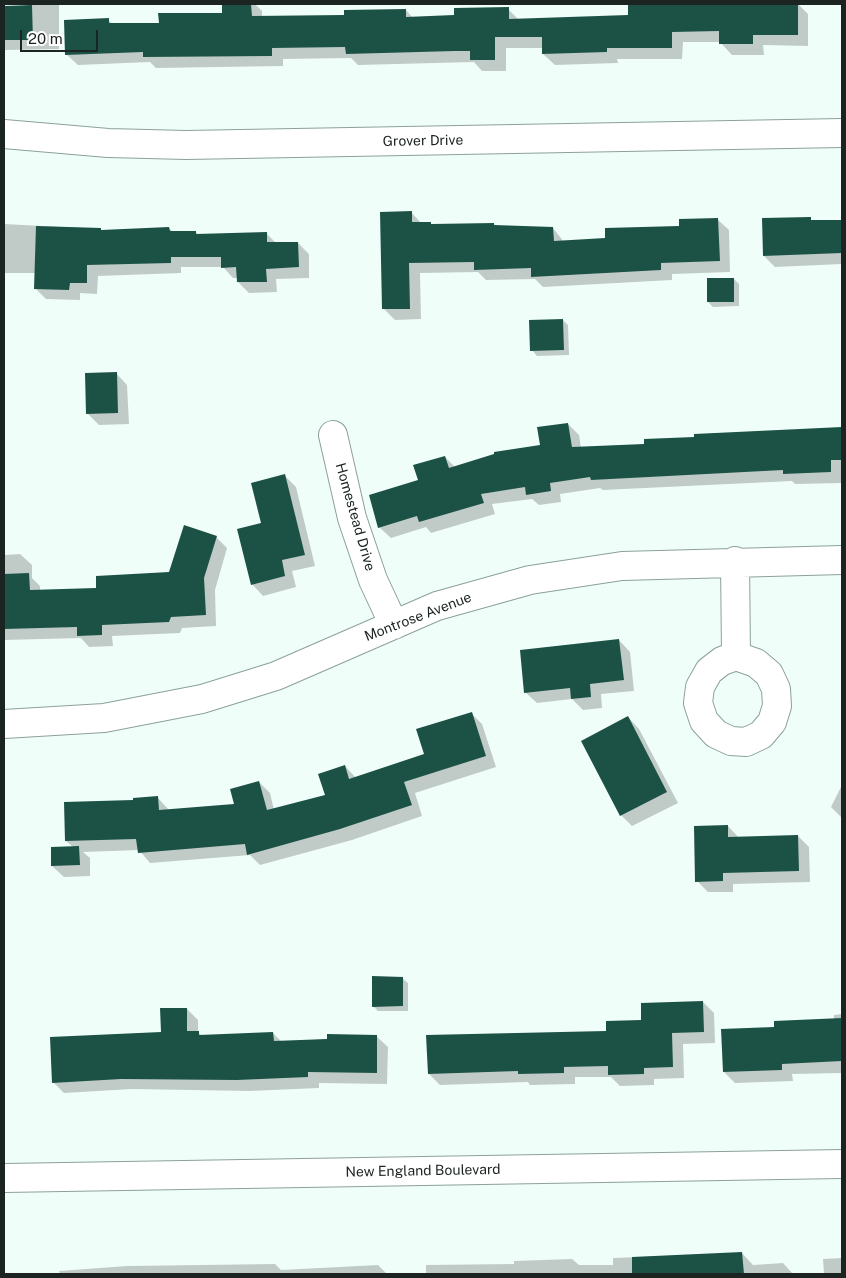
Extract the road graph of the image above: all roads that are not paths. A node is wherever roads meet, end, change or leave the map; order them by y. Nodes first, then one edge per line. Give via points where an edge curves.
1 (842, 133) edge
2 (4, 134) edge
3 (333, 435) dead end
4 (842, 560) edge
5 (735, 561) junction
6 (394, 625) junction
7 (736, 656) dead end
8 (4, 724) edge
9 (842, 1164) edge
10 (4, 1178) edge

1 - 2 street, Grover Drive via 186,145 108,143
3 - 6 street, Homestead Drive via 352,518 373,580
4 - 5 street, Montrose Avenue
5 - 6 street, Montrose Avenue via 622,566 530,580 437,606
5 - 7 street
6 - 8 street, Montrose Avenue via 276,676 202,699 104,718
9 - 10 street, New England Boulevard

